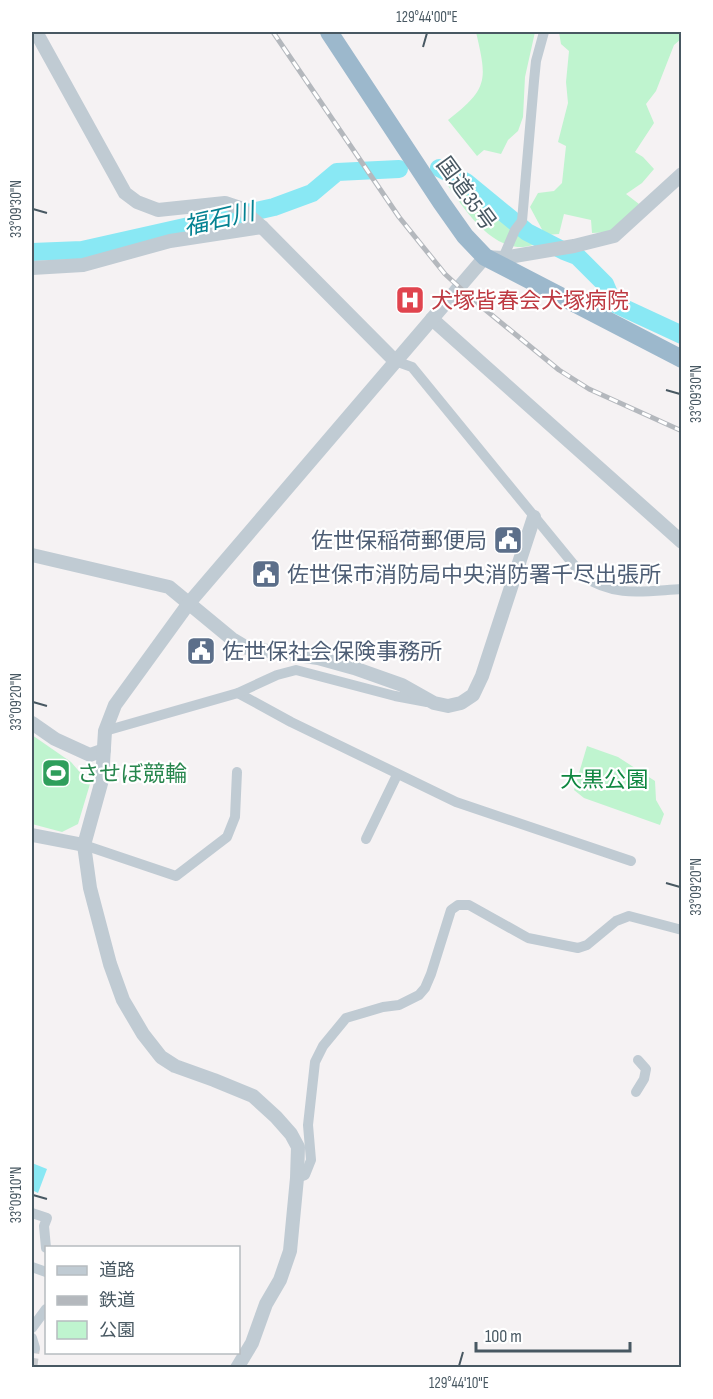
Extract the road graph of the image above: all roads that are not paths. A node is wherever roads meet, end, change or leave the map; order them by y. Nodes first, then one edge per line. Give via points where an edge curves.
1 (36, 32) edge
2 (329, 32) edge
3 (544, 32) edge
4 (681, 174) edge
5 (261, 226) junction
6 (494, 257) junction
7 (32, 268) edge
8 (432, 320) junction
9 (681, 359) edge
10 (395, 361) junction
11 (534, 517) junction
12 (681, 542) edge
13 (32, 555) edge
14 (681, 589) edge
15 (189, 603) junction
16 (238, 693) junction
17 (434, 703) junction
18 (32, 723) edge
19 (105, 730) junction
20 (104, 750) junction
21 (237, 772) dead end
22 (397, 775) junction
23 (32, 835) edge
24 (366, 838) dead end
25 (84, 845) junction
26 (631, 861) dead end
27 (681, 930) edge
28 (638, 1060) dead end
29 (636, 1092) dead end
30 (297, 1178) junction
31 (32, 1213) edge
32 (46, 1246) edge
33 (45, 1310) edge
34 (32, 1328) edge
35 (237, 1368) edge

1 - 5 street via 125,193 158,210 225,203 240,208
2 - 6 highway, 国道35号 via 465,236
3 - 6 street via 536,61 522,221
4 - 6 street via 614,236
5 - 7 street via 170,241 83,265
5 - 10 street
6 - 8 street
6 - 9 highway, 国道35号
8 - 10 street
8 - 12 street
10 - 11 street via 412,367
10 - 15 street
11 - 14 street via 583,576 595,584 618,591
11 - 17 street via 473,695 448,706
13 - 15 street via 169,587
15 - 17 street via 247,648 318,658 354,668 402,685
15 - 19 street via 115,705
16 - 17 street via 296,670
16 - 19 street
16 - 22 street
18 - 20 street via 55,740 90,755
19 - 20 street
20 - 25 street via 102,780
21 - 25 street via 235,817 227,837 176,876
22 - 24 street
22 - 26 street via 456,802
23 - 25 street
25 - 30 street via 90,888 110,964 123,1000 143,1034 161,1057 175,1066 253,1096 276,1117 298,1147
27 - 30 street via 629,916 578,948 528,938 469,905 458,904 451,910 431,974 419,995 399,1005 346,1018 323,1046 315,1062 308,1125 311,1160 305,1175
28 - 29 street via 646,1069
30 - 35 street via 290,1251
31 - 32 street via 47,1218
33 - 34 street

